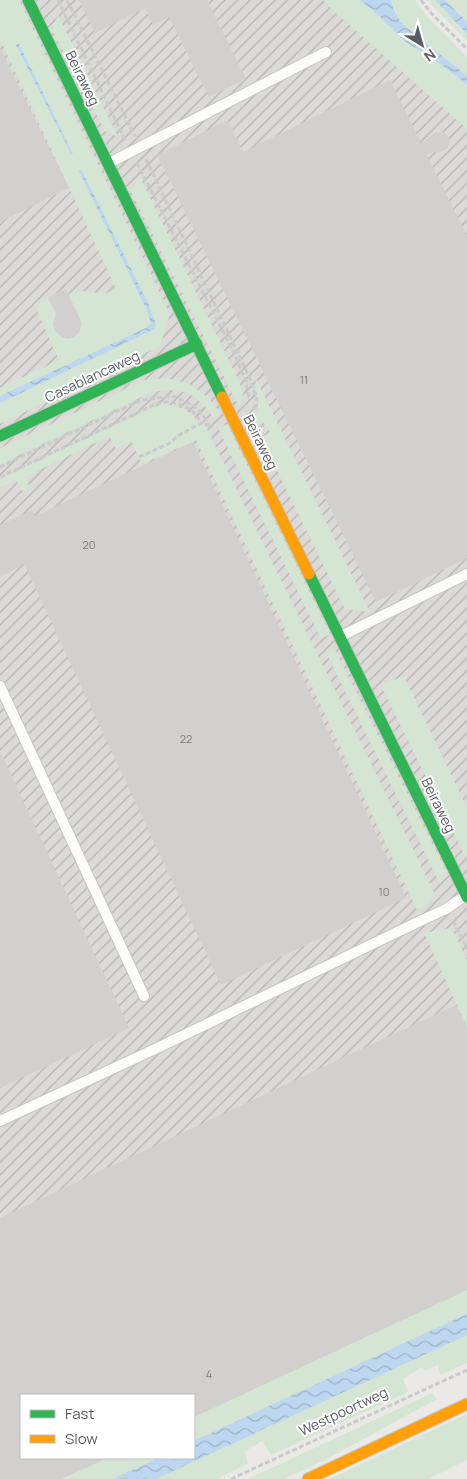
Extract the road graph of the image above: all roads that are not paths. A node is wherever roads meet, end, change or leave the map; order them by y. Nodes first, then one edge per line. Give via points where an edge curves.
1 (28, 0) edge
2 (326, 52) dead end
3 (108, 163) junction
4 (197, 344) junction
5 (0, 436) edge
6 (467, 574) edge
7 (340, 637) junction
8 (0, 686) edge
9 (467, 896) edge
10 (144, 996) dead end
11 (0, 1122) edge
12 (467, 1404) edge
13 (308, 1479) edge

1 - 3 street, Beiraweg
2 - 3 lane
3 - 4 street, Beiraweg
4 - 5 street, Casablancaweg
4 - 7 street, Beiraweg
6 - 7 lane
7 - 9 street, Beiraweg
8 - 10 lane
9 - 11 lane via 446,909
12 - 13 street

